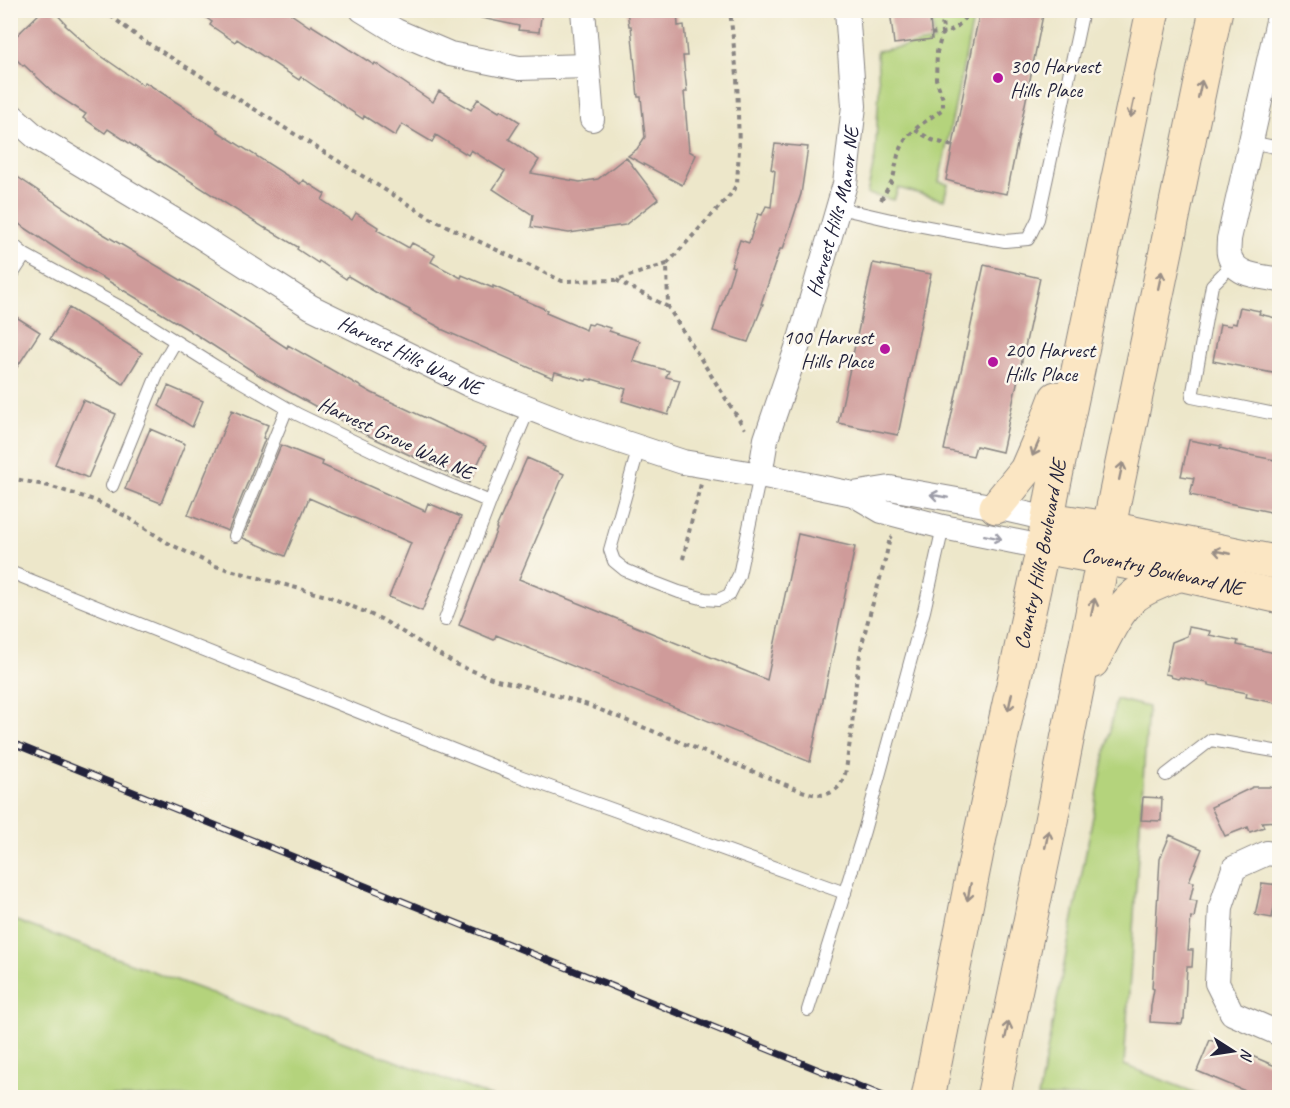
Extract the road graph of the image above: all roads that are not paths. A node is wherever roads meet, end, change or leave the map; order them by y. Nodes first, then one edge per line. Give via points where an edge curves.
1 (362, 10) edge
2 (583, 10) edge
3 (847, 10) edge
4 (1083, 10) edge
5 (1153, 10) edge
6 (1216, 10) edge
7 (1280, 12) edge
8 (586, 66) junction
9 (11, 115) edge
10 (592, 119) dead end
11 (1250, 142) junction
12 (1280, 148) edge
13 (839, 208) junction
14 (10, 242) edge
15 (25, 255) junction
16 (1233, 264) junction
17 (10, 278) edge
18 (1280, 280) edge
19 (1093, 295) junction
20 (175, 342) junction
21 (287, 408) junction
22 (529, 408) junction
23 (1280, 415) edge
24 (639, 447) junction
25 (760, 475) junction
26 (112, 486) dead end
27 (853, 494) junction
28 (490, 502) junction
29 (996, 507) junction
30 (943, 527) junction
31 (1045, 533) junction
32 (235, 536) dead end
33 (1106, 543) junction
34 (1280, 563) edge
35 (10, 572) edge
36 (1180, 574) junction
37 (1280, 597) edge
38 (445, 620) dead end
39 (1076, 690) junction
40 (1280, 752) edge
41 (1166, 775) dead end
42 (1280, 855) edge
43 (845, 893) junction
44 (808, 1010) dead end
45 (1280, 1034) edge
46 (994, 1092) edge
47 (928, 1098) edge

1 - 8 street via 396,31 450,54 519,68
2 - 8 street
3 - 13 street, Harvest Hills Manor NE via 854,106
4 - 13 lane via 1038,219 1028,239 1005,241
5 -> 19 main road, Country Hills Boulevard NE
33 -> 6 main road
7 - 11 street
8 - 10 street
9 - 22 street, Harvest Hills Way NE via 36,137 311,307 468,384
11 - 12 lane
11 - 16 street via 1229,239
13 - 25 street, Harvest Hills Manor NE via 766,438
14 - 15 lane, Harvest Grove Walk NE
15 - 17 lane
15 - 20 lane, Harvest Grove Walk NE
16 - 18 street via 1242,273
16 - 23 lane via 1212,285 1192,397
19 -> 29 main road via 1026,470
19 - 31 main road, Country Hills Boulevard NE
20 - 21 lane, Harvest Grove Walk NE
20 - 26 lane via 160,368
21 - 28 lane, Harvest Grove Walk NE via 405,466
21 - 32 lane, Harvest Grove Walk NE
22 - 24 street, Harvest Hills Way NE
22 - 28 lane, Harvest Grove Walk NE
24 - 25 street, Harvest Hills Way NE via 683,462
24 - 25 lane via 610,550 614,561 636,576 705,599 718,600 729,595 739,575
25 - 27 street, Harvest Hills Way NE
29 -> 27 street, Harvest Hills Way NE via 890,488
27 - 30 street, Harvest Hills Way NE via 882,511
28 - 38 lane, Harvest Grove Walk NE
29 - 31 street, Harvest Hills Way NE
30 -> 31 street, Harvest Hills Way NE
30 - 43 lane via 924,611
31 - 33 main road, Coventry Boulevard NE
31 -> 47 main road, Country Hills Boulevard NE
34 -> 33 main road, Coventry Boulevard NE
33 - 36 main road, Coventry Boulevard NE
39 -> 33 main road
35 - 43 lane via 511,773
36 - 37 main road, Coventry Boulevard NE
36 - 39 main road via 1133,597 1116,618
46 -> 39 main road
40 - 41 lane via 1211,740
42 - 45 street via 1267,853 1234,868 1221,907 1216,983 1232,1013
43 - 44 lane

